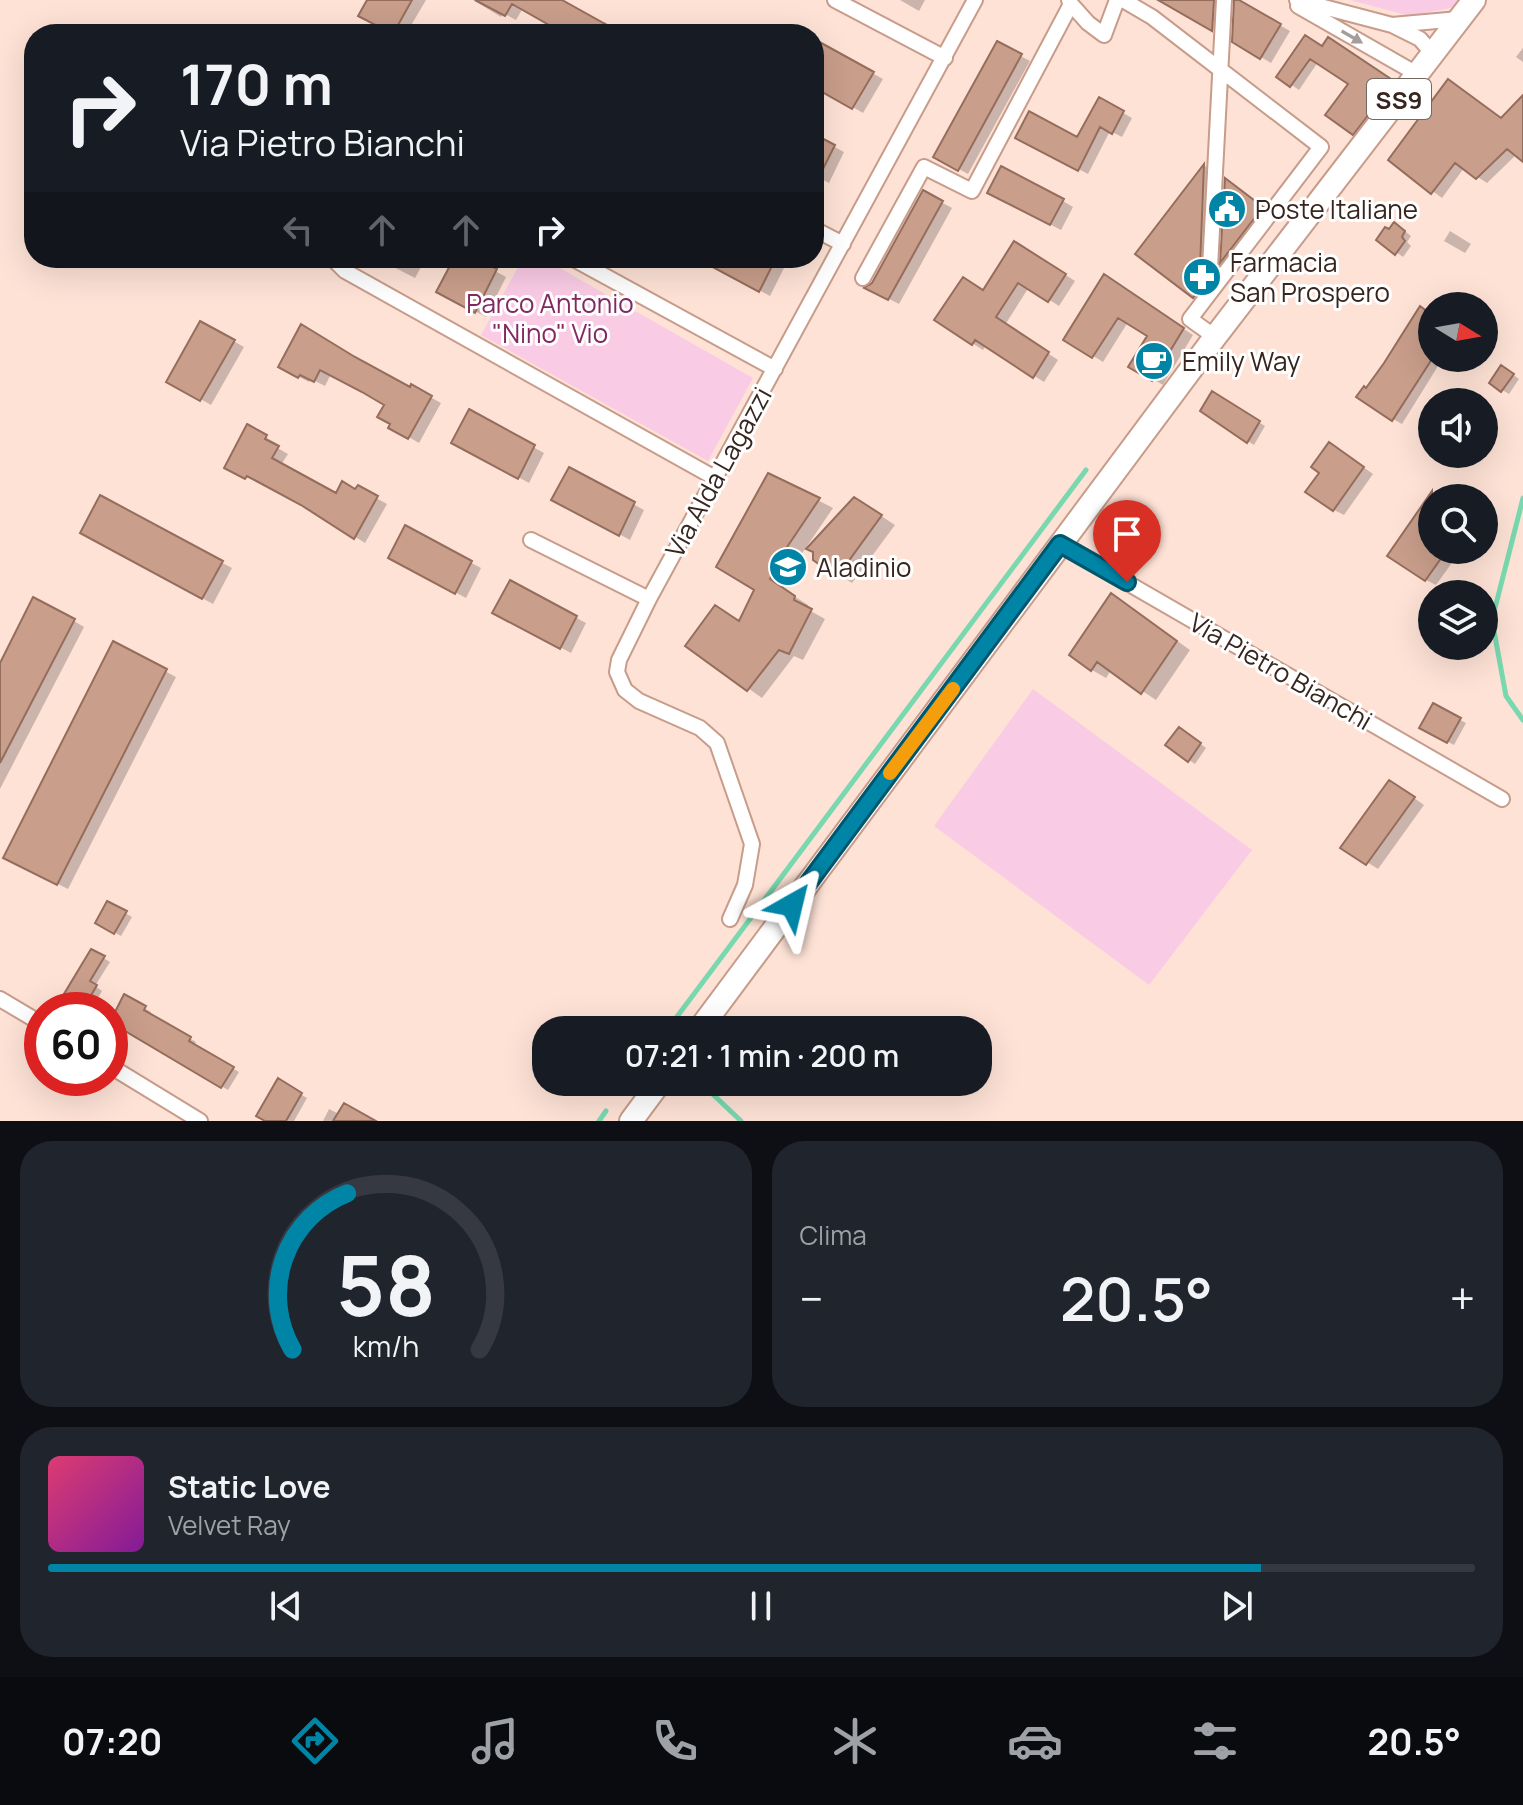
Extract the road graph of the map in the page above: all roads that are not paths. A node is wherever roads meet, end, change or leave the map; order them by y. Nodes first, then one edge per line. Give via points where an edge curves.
1 (835, 0) edge
2 (975, 0) edge
3 (1117, 0) edge
4 (1123, 0) edge
5 (1224, 0) edge
6 (1287, 0) edge
7 (1297, 0) edge
8 (1474, 0) edge
9 (1070, 2) edge
10 (1459, 19) junction
11 (1392, 25) junction
12 (1433, 54) junction
13 (945, 58) junction
14 (1221, 70) junction
15 (1417, 74) junction
16 (824, 234) edge
17 (843, 244) junction
18 (342, 268) edge
19 (590, 268) edge
20 (863, 278) dead end
21 (1217, 283) junction
22 (1215, 337) junction
23 (775, 369) junction
24 (715, 478) junction
25 (531, 540) dead end
26 (1060, 544) junction
27 (649, 599) junction
28 (1502, 799) dead end
29 (730, 919) dead end
30 (0, 999) edge
31 (24, 1013) edge
32 (709, 1016) edge
33 (128, 1077) edge
34 (650, 1096) edge
35 (200, 1121) edge
36 (631, 1121) edge

1 - 13 street
2 - 13 street, Via Alda Lagazzi
3 - 9 street via 1104,35
4 - 14 street
5 - 14 street
6 -> 15 street
7 - 11 street
8 - 10 main road, SS9
9 - 20 street via 972,191 924,167
10 - 11 street
10 - 12 main road, SS9
11 - 12 street via 1420,39
12 - 15 main road, SS9
13 - 17 street, Via Alda Lagazzi
14 - 21 street via 1210,268
14 - 21 street via 1321,147
15 - 22 main road, SS9
16 - 17 street
17 - 23 street, Via Alda Lagazzi
18 - 24 street
19 - 23 street
21 - 22 street via 1190,319
22 - 26 main road, SS9
23 - 24 street, Via Alda Lagazzi
24 - 27 street, Via Alda Lagazzi
25 - 27 street
26 - 28 street, Via Pietro Bianchi
26 - 32 main road, SS9
27 - 29 street, Via Alda Lagazzi via 617,672 625,690 639,701 700,728 717,743 752,844 745,885
30 - 31 street
33 - 35 street
34 - 36 main road

